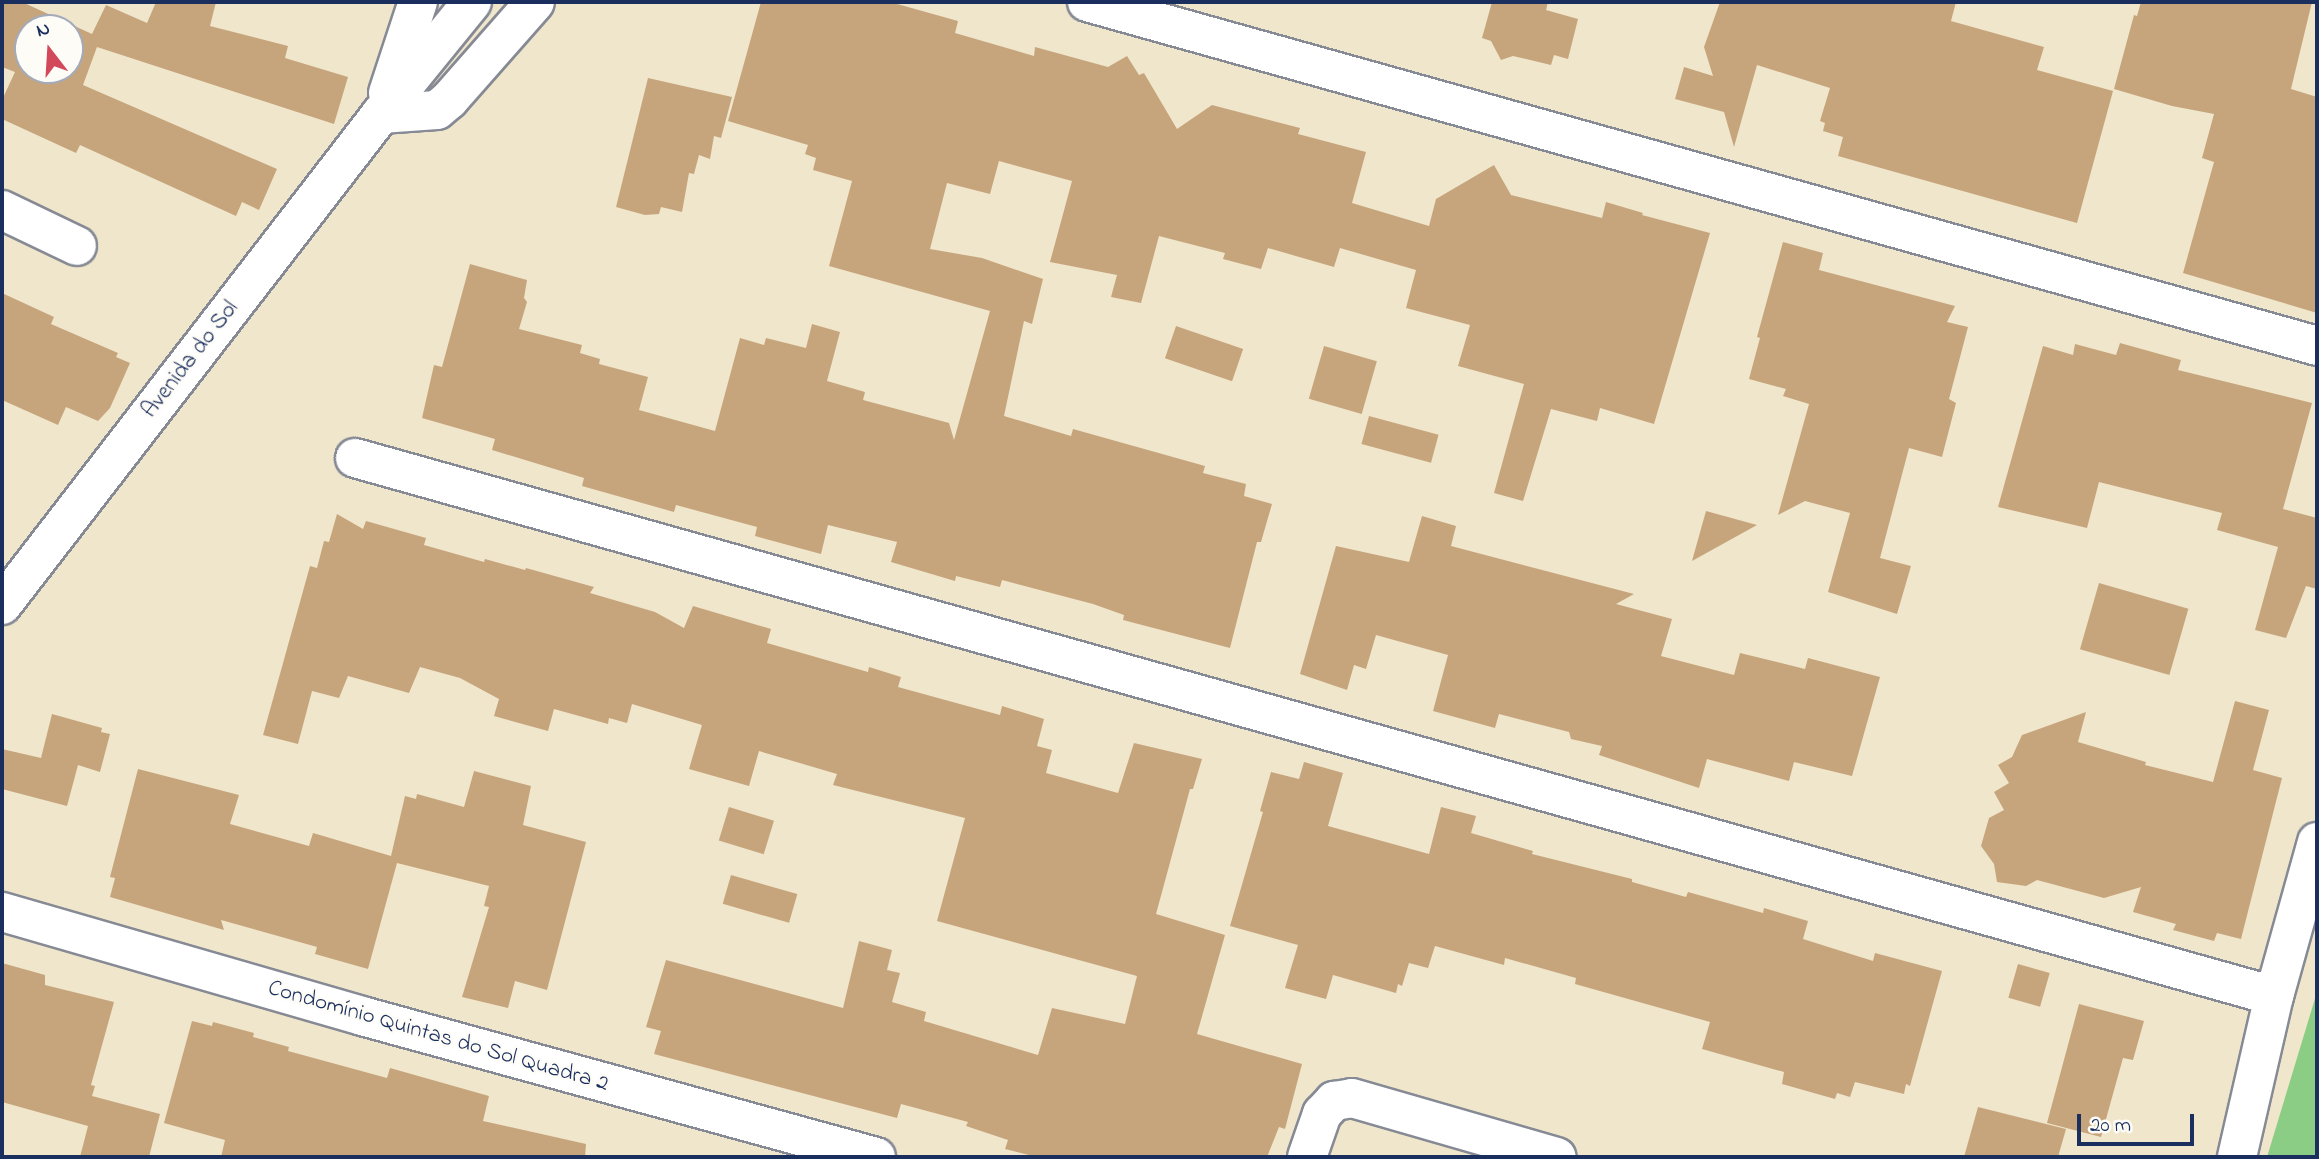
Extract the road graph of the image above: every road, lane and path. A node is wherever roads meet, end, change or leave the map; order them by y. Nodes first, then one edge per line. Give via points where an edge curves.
1 (418, 2) edge
2 (471, 2) edge
3 (535, 2) edge
4 (1087, 2) edge
5 (381, 114) junction
6 (2, 209) edge
7 (77, 246) dead end
8 (2317, 346) edge
9 (355, 458) dead end
10 (2, 606) edge
11 (2317, 842) edge
12 (2, 912) edge
13 (2274, 996) junction
14 (876, 1157) edge
15 (1307, 1157) edge
16 (1557, 1157) edge
17 (2237, 1157) edge

1 - 5 street
2 - 5 street, Avenida do Sol
3 - 5 street via 437,110
4 - 8 street
5 - 10 street, Avenida do Sol
6 - 7 street
9 - 13 street
11 - 13 street
12 - 14 street, Condomínio Quintas do Sol Quadra 2
13 - 17 street
15 - 16 street via 1322,1114 1334,1101 1352,1098

